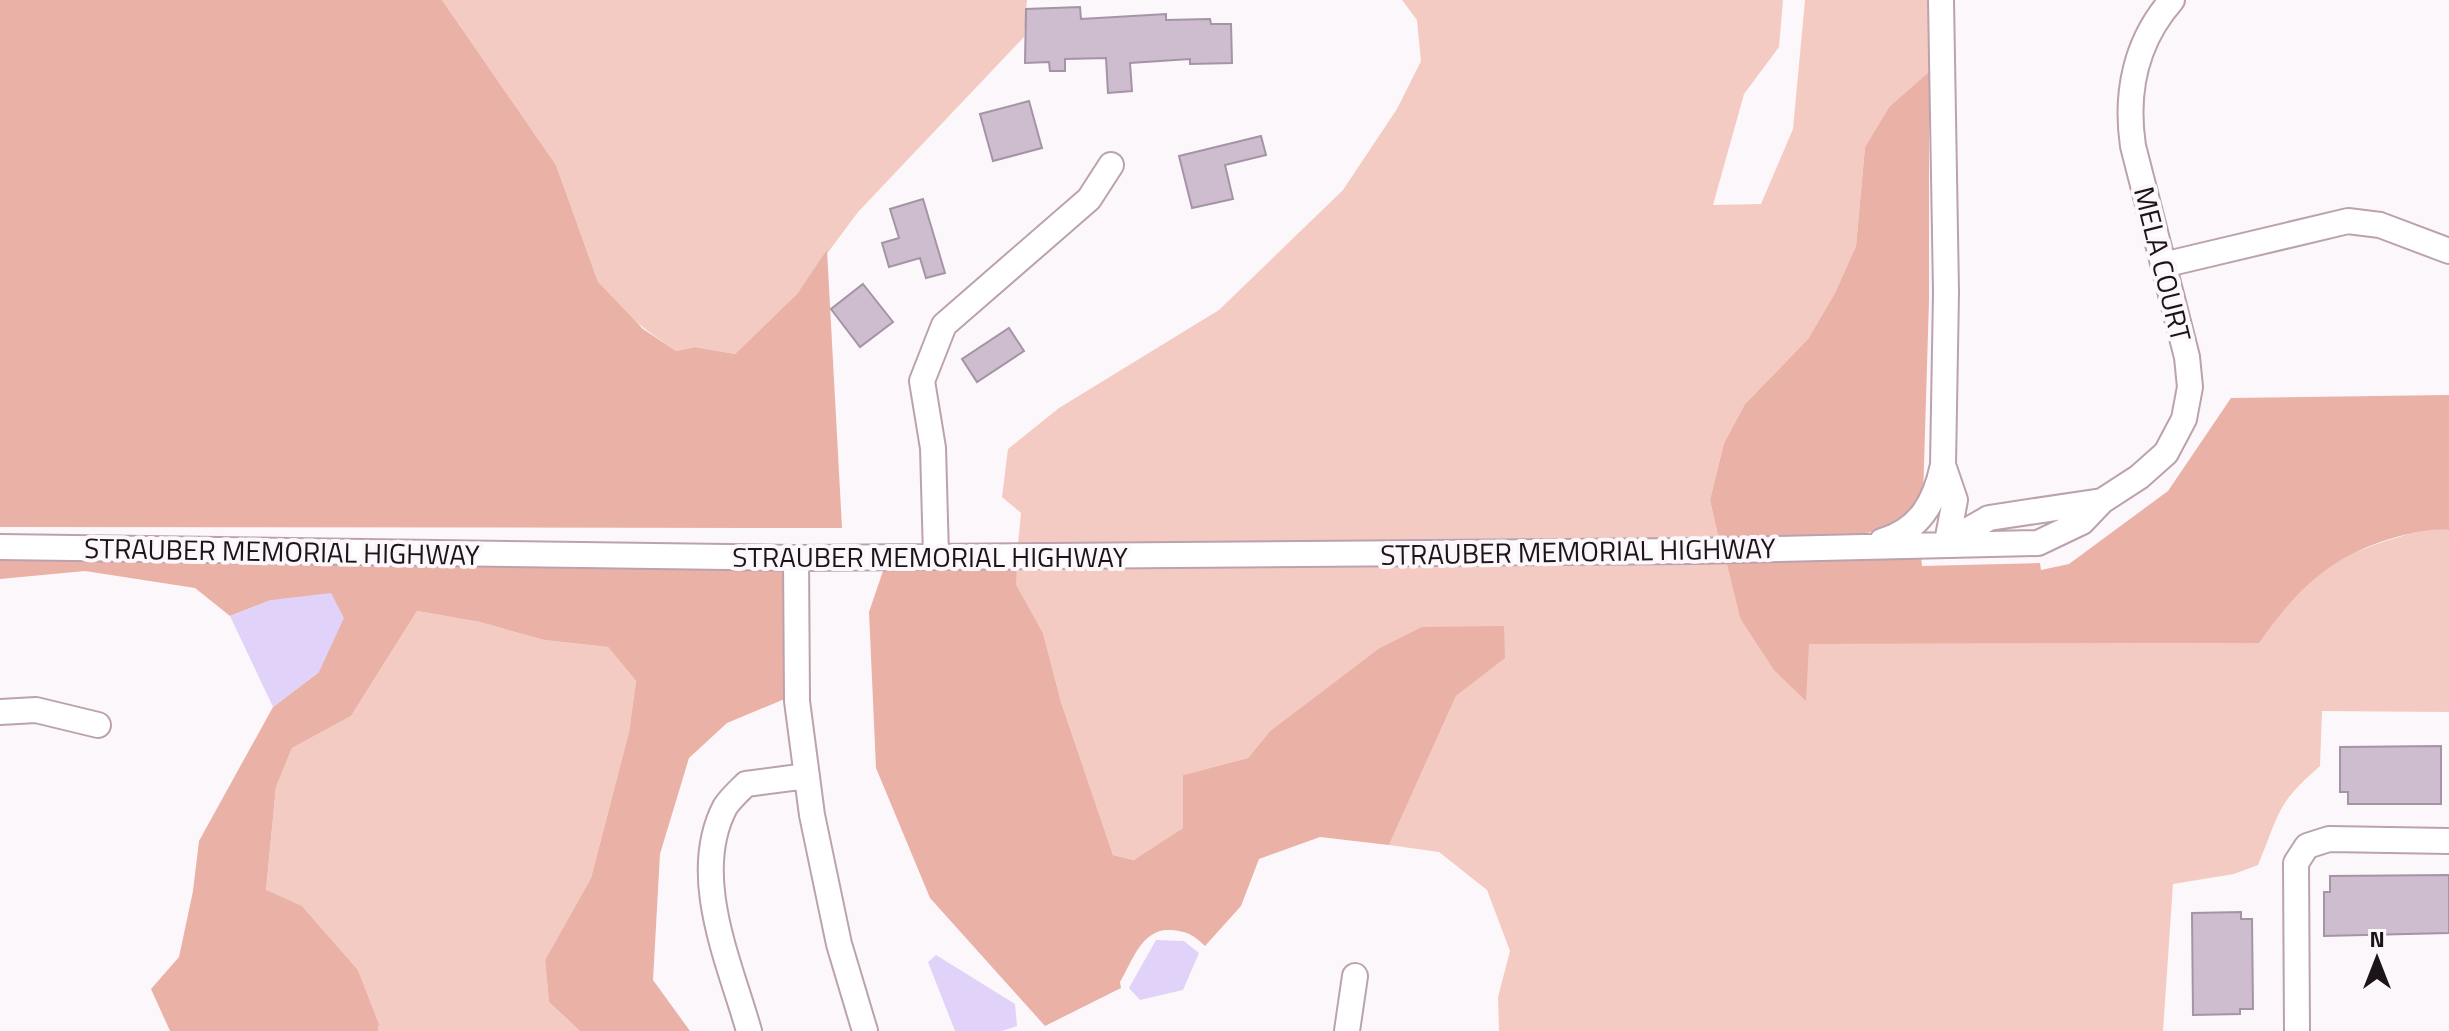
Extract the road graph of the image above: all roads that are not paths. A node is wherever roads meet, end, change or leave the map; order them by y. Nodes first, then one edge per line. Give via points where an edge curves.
1 (1941, 0) edge
2 (2172, 0) edge
3 (1111, 165) dead end
4 (2449, 251) edge
5 (2163, 265) junction
6 (1943, 465) junction
7 (1955, 500) junction
8 (2102, 501) junction
9 (2040, 510) junction
10 (1989, 518) junction
11 (2046, 540) junction
12 (1947, 542) junction
13 (0, 547) edge
14 (1859, 547) junction
15 (936, 556) junction
16 (796, 558) junction
17 (0, 712) edge
18 (98, 725) dead end
19 (807, 776) junction
20 (2449, 841) edge
21 (1355, 976) dead end
22 (749, 1031) edge
23 (865, 1031) edge
24 (1347, 1031) edge
25 (2297, 1031) edge

1 - 6 street, STRAUBER MEMORIAL HIGHWAY
2 - 5 street, MELA COURT via 2141,51 2130,106 2133,146
3 - 15 street via 1089,199 944,325 922,381 933,448
4 - 5 street via 2380,225 2348,221
5 - 8 street, MELA COURT via 2189,371 2184,419 2155,465
6 - 7 street, STRAUBER MEMORIAL HIGHWAY
6 - 14 street, STRAUBER MEMORIAL HIGHWAY via 1932,502 1915,525
7 - 10 street
7 - 12 street, STRAUBER MEMORIAL HIGHWAY
8 - 9 street, MELA COURT
8 - 11 street, MELA COURT via 2082,522
9 - 10 street, MELA COURT
9 - 11 street
10 - 12 street, MELA COURT
11 - 12 street, MELA COURT
12 - 14 street, STRAUBER MEMORIAL HIGHWAY
13 - 16 street, STRAUBER MEMORIAL HIGHWAY
14 - 15 street, STRAUBER MEMORIAL HIGHWAY
15 - 16 street, STRAUBER MEMORIAL HIGHWAY
16 - 19 street via 797,701
17 - 18 street via 36,710
19 - 22 street via 746,784 725,807 713,850 712,898
19 - 23 street via 839,944
20 - 25 street via 2329,839 2307,846 2296,863
21 - 24 street

